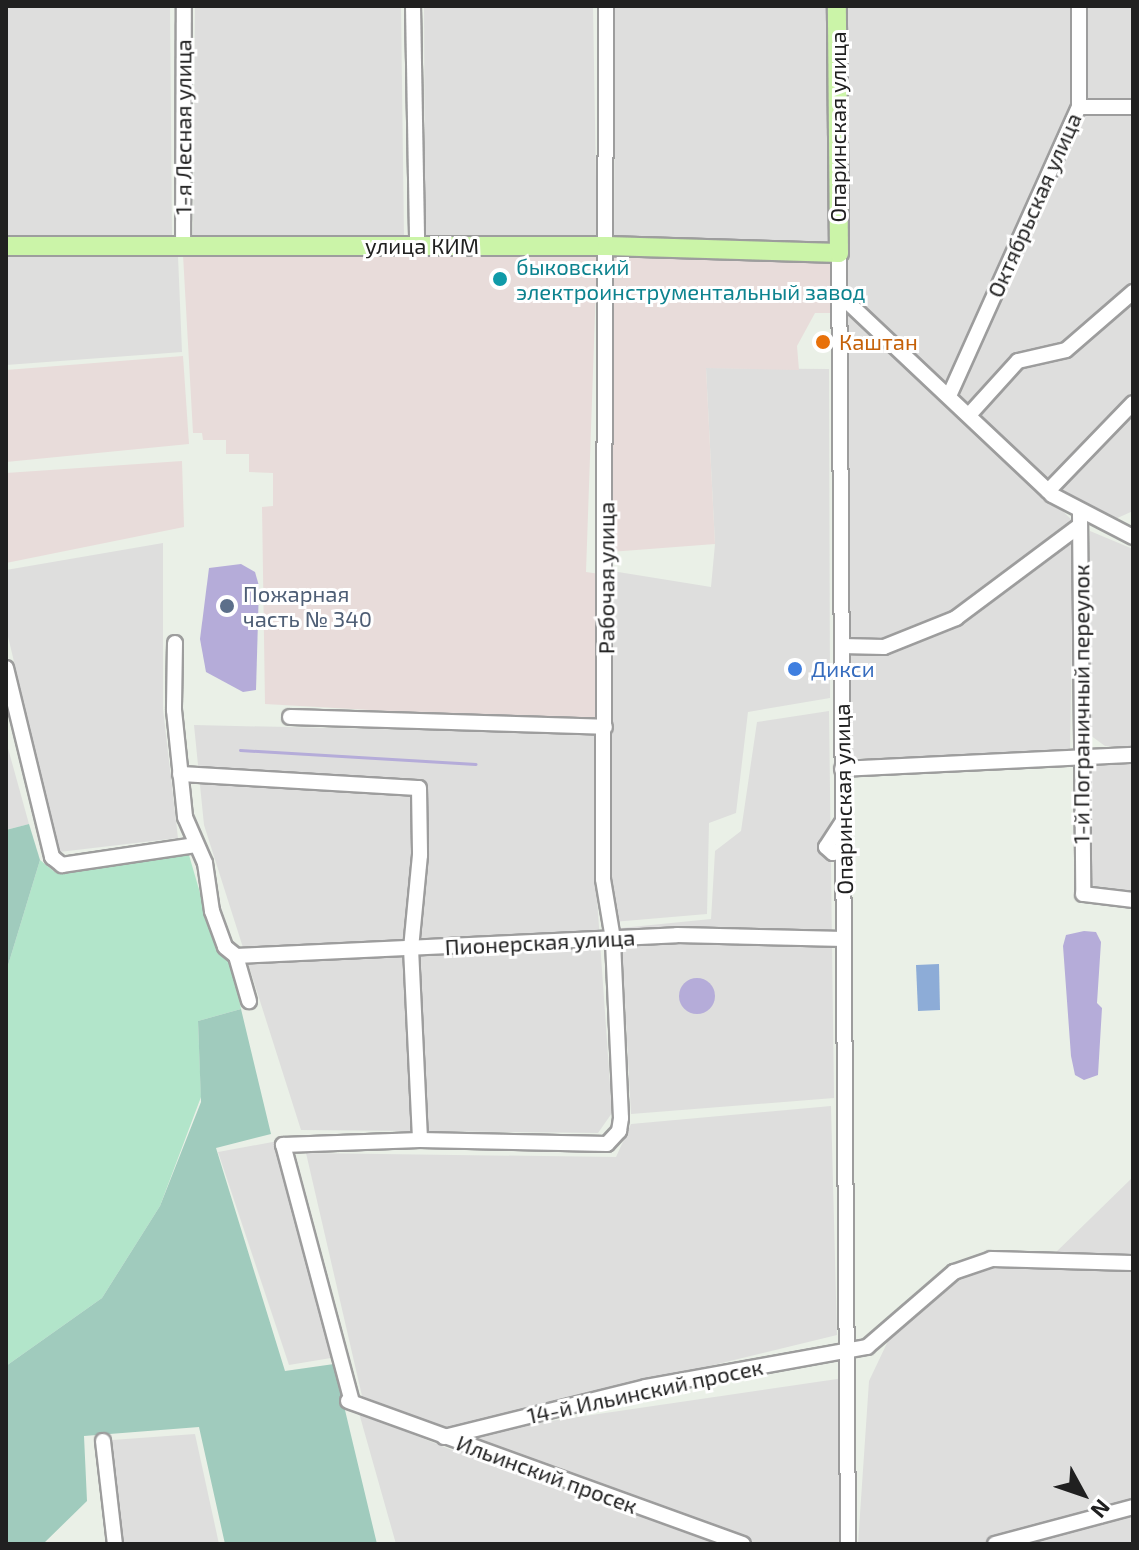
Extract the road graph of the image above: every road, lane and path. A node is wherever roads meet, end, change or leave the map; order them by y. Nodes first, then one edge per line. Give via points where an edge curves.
1 (184, 6) edge
2 (413, 6) edge
3 (606, 6) edge
4 (837, 6) edge
5 (1079, 6) edge
6 (1079, 107) junction
7 (1133, 107) edge
8 (6, 246) edge
9 (417, 246) junction
10 (607, 246) junction
11 (183, 247) junction
12 (839, 253) junction
13 (1133, 292) edge
14 (838, 293) junction
15 (949, 396) junction
16 (1133, 403) edge
17 (969, 415) junction
18 (1048, 491) junction
19 (1080, 520) junction
20 (1129, 531) edge
21 (175, 643) dead end
22 (842, 646) junction
23 (6, 668) edge
24 (290, 717) dead end
25 (605, 727) junction
26 (1133, 755) edge
27 (1080, 756) junction
28 (842, 769) junction
29 (180, 774) junction
30 (196, 845) junction
31 (1133, 900) edge
32 (613, 939) junction
33 (844, 939) junction
34 (411, 948) junction
35 (236, 956) junction
36 (249, 1001) dead end
37 (420, 1140) junction
38 (1133, 1263) edge
39 (847, 1349) junction
40 (444, 1437) junction
41 (103, 1441) dead end
42 (1133, 1507) edge
43 (1052, 1537) edge
44 (115, 1544) edge
45 (743, 1544) edge
46 (848, 1544) edge
47 (995, 1544) edge

1 - 11 street, 1-я Лесная улица
2 - 9 street
3 - 10 street, Рабочая улица
4 - 12 main road, Опаринская улица
5 - 6 street, Октябрьская улица
6 - 7 street
6 - 15 street, Октябрьская улица
8 - 11 main road, улица КИМ
9 - 10 main road, улица КИМ
9 - 11 main road, улица КИМ
10 - 12 main road, улица КИМ
10 - 25 street, Рабочая улица
12 - 14 street, Опаринская улица
13 - 17 street via 1066,350 1018,361
14 - 15 street
14 - 22 street, Опаринская улица
15 - 17 street
16 - 18 street
17 - 18 street
18 - 19 street
19 - 20 street
19 - 22 street via 956,618 884,647
19 - 27 street, 1-й Пограничный переулок
21 - 29 street
22 - 28 street, Опаринская улица
23 - 30 street via 52,857 62,865
24 - 25 street
25 - 32 street, Рабочая улица via 603,879
26 - 27 street
27 - 28 street
27 - 31 street, 1-й Пограничный переулок via 1083,894
28 - 33 street, Опаринская улица via 843,821 826,847 833,853 843,849
29 - 30 street
29 - 34 street via 419,788 420,855
30 - 35 street via 205,863 212,911 225,947
32 - 33 street, Пионерская улица
32 - 34 street, Пионерская улица
32 - 37 street, Рабочая улица via 621,1118 607,1144
33 - 39 street, Опаринская улица
34 - 35 street, Пионерская улица
34 - 37 street
35 - 36 street
37 - 40 street, Ильинский просек via 283,1145 350,1402
38 - 39 street, 14-й Ильинский просек via 991,1259 954,1272 867,1347
39 - 40 street, 14-й Ильинский просек via 646,1387
39 - 46 street, Опаринская улица
40 - 45 street, Ильинский просек
41 - 44 street
42 - 43 street
43 - 47 street

